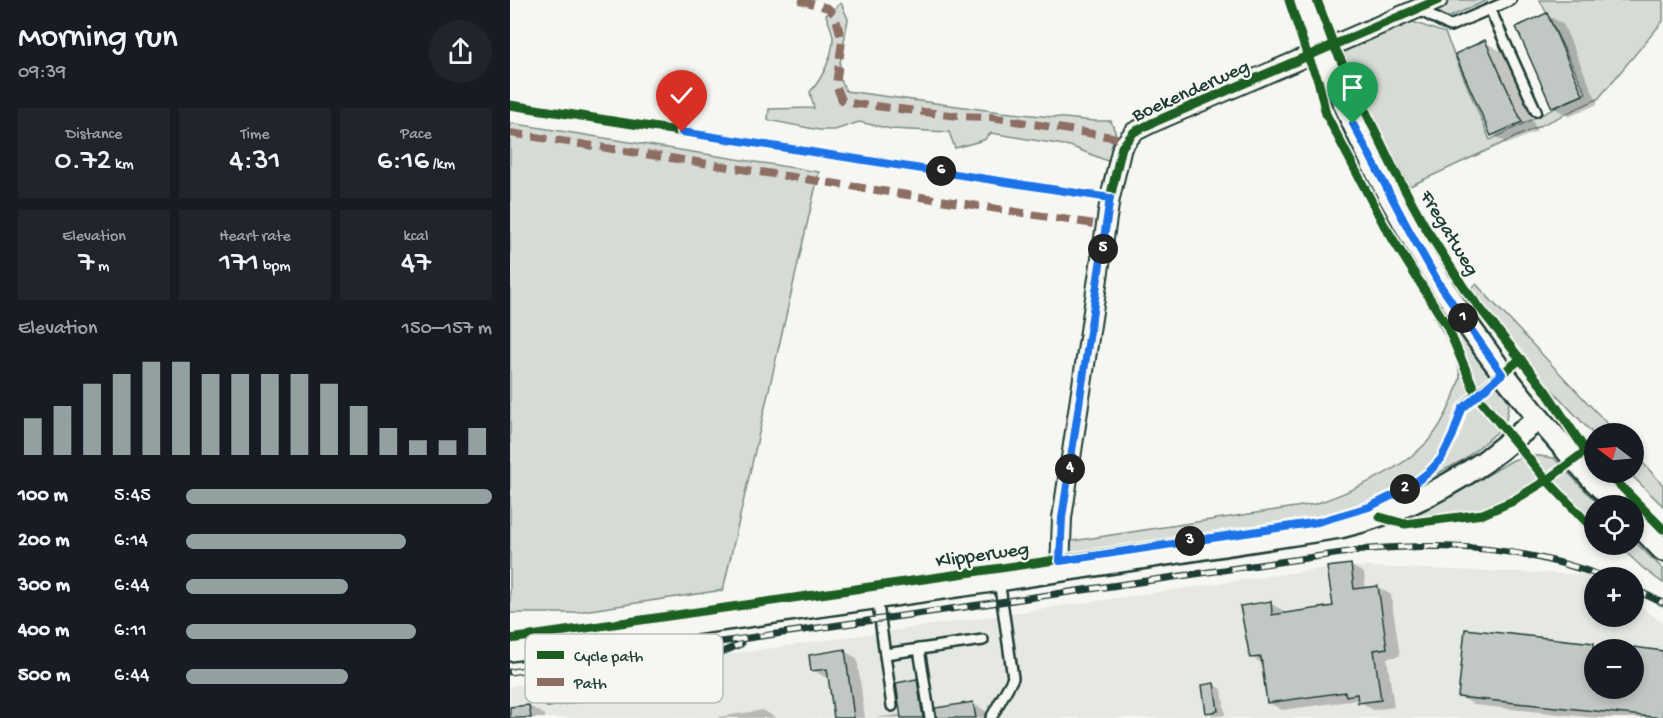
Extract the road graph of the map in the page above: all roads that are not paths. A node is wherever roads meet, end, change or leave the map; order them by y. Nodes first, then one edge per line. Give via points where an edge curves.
1 (1303, 0) edge
2 (1438, 0) edge
3 (1511, 0) edge
4 (1417, 9) junction
5 (1490, 9) junction
6 (1321, 51) junction
7 (1536, 111) dead end
8 (1539, 419) junction
9 (1608, 495) edge
10 (1644, 530) edge
11 (1663, 550) edge
12 (1060, 570) junction
13 (999, 580) junction
14 (877, 597) junction
15 (621, 634) edge
16 (983, 640) dead end
17 (525, 648) edge
18 (920, 649) junction
19 (510, 650) edge
20 (885, 654) junction
21 (892, 706) dead end
22 (930, 718) edge
23 (991, 718) edge

1 - 6 street, Fregatweg
2 - 4 street, Boekenderweg
3 - 5 lane
4 - 5 lane via 1450,26
4 - 6 street, Boekenderweg
5 - 7 lane
6 - 8 street, Fregatweg via 1353,124 1440,285 1502,374
6 - 12 street, Boekenderweg via 1152,123 1134,132 1122,147 1110,198 1064,507
8 - 9 street, Fregatweg
8 - 12 street, Klipperweg via 1483,462 1426,496 1380,517 1301,534
10 - 11 street
12 - 13 street, Klipperweg
13 - 14 street, Klipperweg
13 - 23 lane via 1013,678
14 - 15 street, Klipperweg
14 - 20 lane
16 - 18 lane
17 - 19 street, Klipperweg
18 - 20 lane
18 - 22 lane
20 - 21 lane

